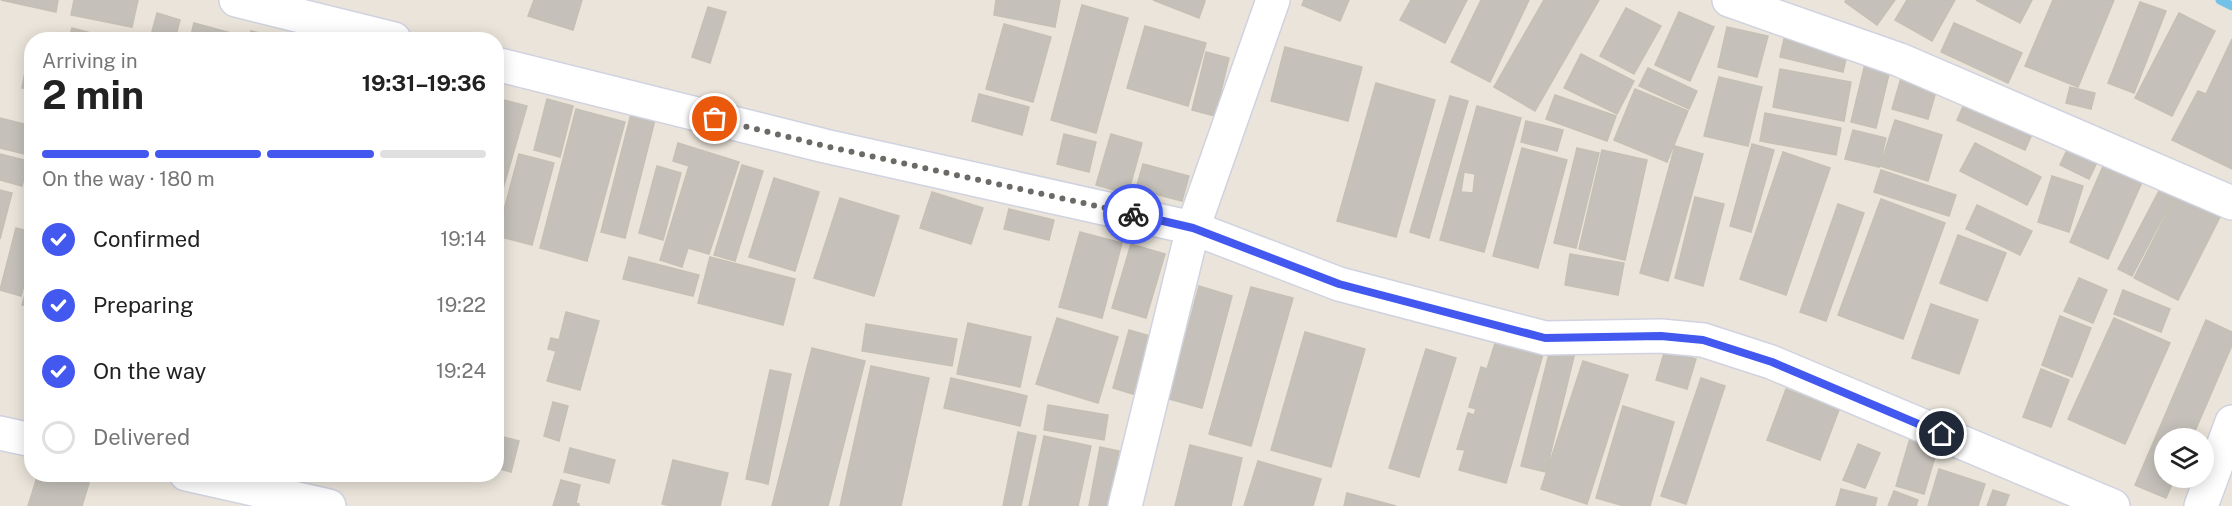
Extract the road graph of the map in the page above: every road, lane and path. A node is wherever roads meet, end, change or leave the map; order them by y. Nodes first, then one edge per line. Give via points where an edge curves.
1 (236, 0) edge
2 (1274, 0) edge
3 (1729, 0) edge
4 (366, 32) edge
5 (504, 66) edge
6 (2232, 203) edge
7 (1193, 228) junction
8 (2232, 422) edge
9 (0, 433) edge
10 (24, 438) edge
11 (221, 482) edge
12 (316, 504) edge
13 (1125, 506) edge
14 (2113, 506) edge
15 (2201, 506) edge

1 - 4 street
2 - 7 street
3 - 6 street via 1900,60
5 - 7 street via 825,146
7 - 13 street
7 - 14 street via 1339,284 1545,338 1661,336 1703,340 1772,362
8 - 15 street
9 - 10 street
11 - 12 street

